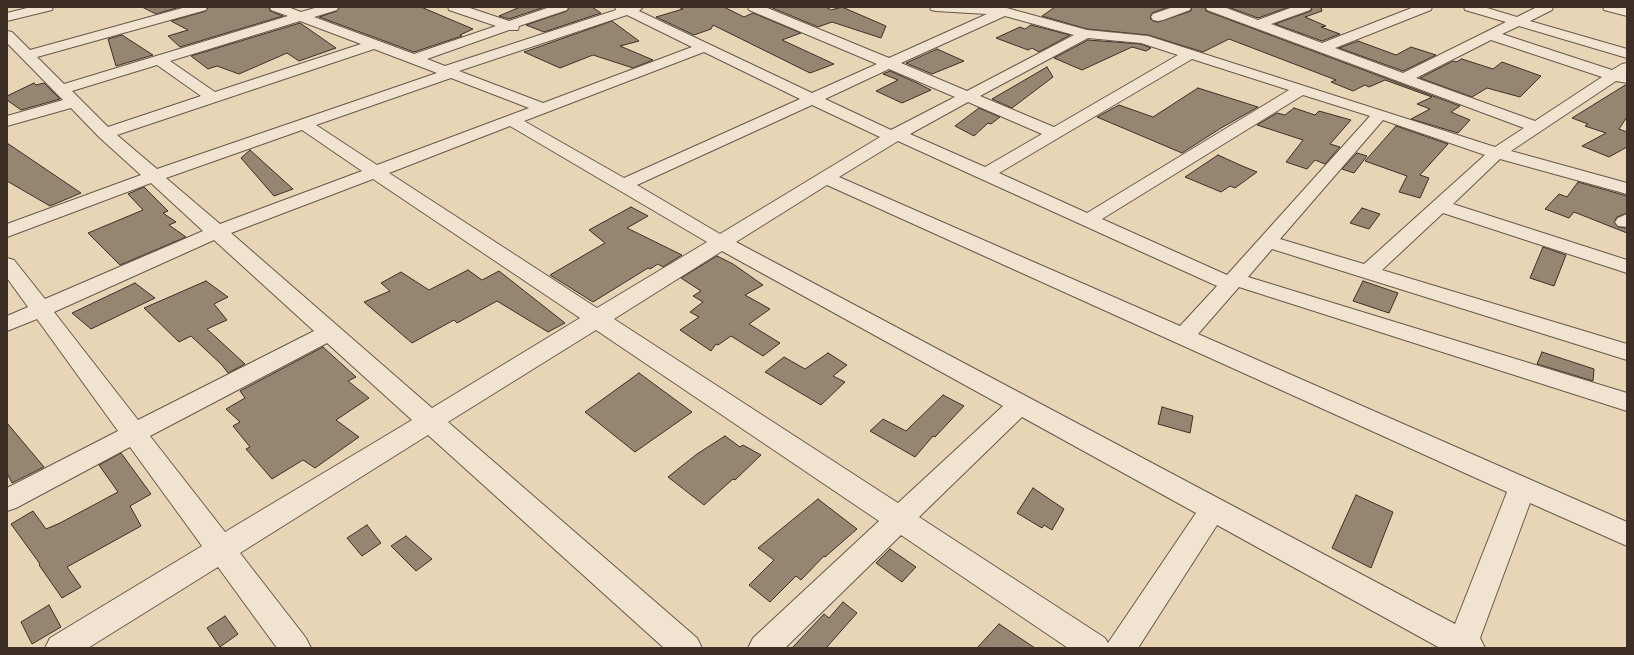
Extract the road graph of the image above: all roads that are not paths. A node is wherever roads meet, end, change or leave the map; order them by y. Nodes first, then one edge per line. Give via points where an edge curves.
1 (47, 7) edge
2 (201, 7) edge
3 (276, 7) edge
4 (332, 7) edge
5 (454, 7) edge
6 (562, 7) edge
7 (936, 7) edge
8 (1185, 7) edge
9 (1212, 7) edge
10 (1305, 7) edge
11 (1426, 7) edge
12 (1470, 7) edge
13 (1546, 7) edge
14 (1609, 7) edge
15 (628, 8) edge
16 (763, 8) edge
17 (1007, 9) edge
18 (1627, 12) edge
19 (301, 16) junction
20 (7, 17) edge
21 (1158, 17) dead end
22 (1518, 21) junction
23 (1259, 24) junction
24 (510, 26) junction
25 (1086, 34) junction
26 (7, 35) edge
27 (1490, 35) junction
28 (546, 37) junction
29 (374, 44) junction
30 (704, 47) junction
31 (1322, 48) junction
32 (1190, 54) junction
33 (1627, 54) edge
34 (27, 55) junction
35 (414, 59) junction
36 (159, 60) junction
37 (889, 63) junction
38 (1627, 67) edge
39 (448, 72) junction
40 (1404, 78) junction
41 (1620, 78) edge
42 (62, 89) junction
43 (1302, 89) junction
44 (968, 96) junction
45 (212, 97) junction
46 (812, 99) junction
47 (74, 102) junction
48 (543, 108) junction
49 (1380, 114) junction
50 (511, 120) junction
51 (7, 121) edge
52 (303, 124) junction
53 (1536, 127) junction
54 (105, 133) junction
55 (1055, 133) junction
56 (895, 135) junction
57 (1497, 152) junction
58 (375, 172) junction
59 (985, 174) junction
60 (154, 176) junction
61 (826, 178) junction
62 (623, 185) junction
63 (1627, 189) edge
64 (1440, 206) junction
65 (1088, 220) junction
66 (7, 231) edge
67 (217, 232) junction
68 (1268, 241) junction
69 (721, 242) junction
70 (7, 264) edge
71 (1627, 267) edge
72 (1368, 272) junction
73 (1232, 281) junction
74 (41, 309) junction
75 (597, 318) junction
76 (7, 324) edge
77 (329, 332) junction
78 (1183, 336) junction
79 (1627, 352) edge
80 (1627, 402) edge
81 (1020, 404) junction
82 (430, 421) junction
83 (134, 433) junction
84 (1522, 487) junction
85 (7, 500) edge
86 (1213, 509) junction
87 (899, 519) junction
88 (1627, 534) edge
89 (222, 550) junction
90 (1464, 647) edge
91 (61, 648) edge
92 (295, 648) edge
93 (686, 648) edge
94 (764, 648) edge
95 (1094, 648) edge
96 (1120, 648) edge

1 - 20 street
2 - 34 street
3 - 19 street
4 - 19 street
5 - 24 street
6 - 24 street
7 - 17 street
8 - 21 street
9 - 23 street
10 - 23 street
11 - 31 street
12 - 22 street
13 - 22 street
14 - 18 street
15 - 28 street
15 - 30 street
16 - 37 street
17 - 25 street
17 - 37 street
19 - 29 street
19 - 36 street
22 - 27 street
22 - 33 street
23 - 31 street
24 - 28 street
24 - 35 street
25 - 32 street via 1143,39
25 - 44 street
26 - 34 street
27 - 40 street
27 - 41 street
28 - 39 street
29 - 35 street
29 - 45 street
30 - 46 street
30 - 48 street
31 - 40 street
32 - 43 street
32 - 55 street
34 - 42 street
35 - 39 street
36 - 42 street
36 - 45 street
37 - 44 street
37 - 46 street
38 - 41 street
39 - 48 street
39 - 52 street
40 - 53 street
41 - 53 street
42 - 47 street
43 - 49 street
43 - 65 street
44 - 55 street
44 - 56 street
45 - 54 street
46 - 56 street
46 - 62 street
47 - 51 street
47 - 54 street
48 - 50 street
49 - 57 street
49 - 68 street
50 - 58 street
50 - 62 street
52 - 58 street
52 - 60 street
53 - 57 street
54 - 60 street
55 - 59 street
56 - 59 street
56 - 61 street
57 - 63 street
57 - 64 street
58 - 67 street
58 - 75 street
59 - 65 street
60 - 66 street
60 - 67 street
61 - 69 street
61 - 78 street
62 - 69 street
64 - 71 street
64 - 72 street
65 - 73 street
67 - 74 street
67 - 77 street
68 - 72 street
68 - 73 street
69 - 75 street
69 - 81 street
70 - 74 street
72 - 79 street
73 - 78 street
73 - 80 street
74 - 76 street
74 - 83 street
75 - 82 street
75 - 87 street
77 - 82 street
77 - 83 street
78 - 84 street
81 - 86 street
81 - 87 street
82 - 89 street
82 - 93 street
83 - 85 street
83 - 89 street
84 - 88 street
84 - 90 street
86 - 90 street
86 - 96 street
87 - 94 street
87 - 95 street
89 - 91 street
89 - 92 street

